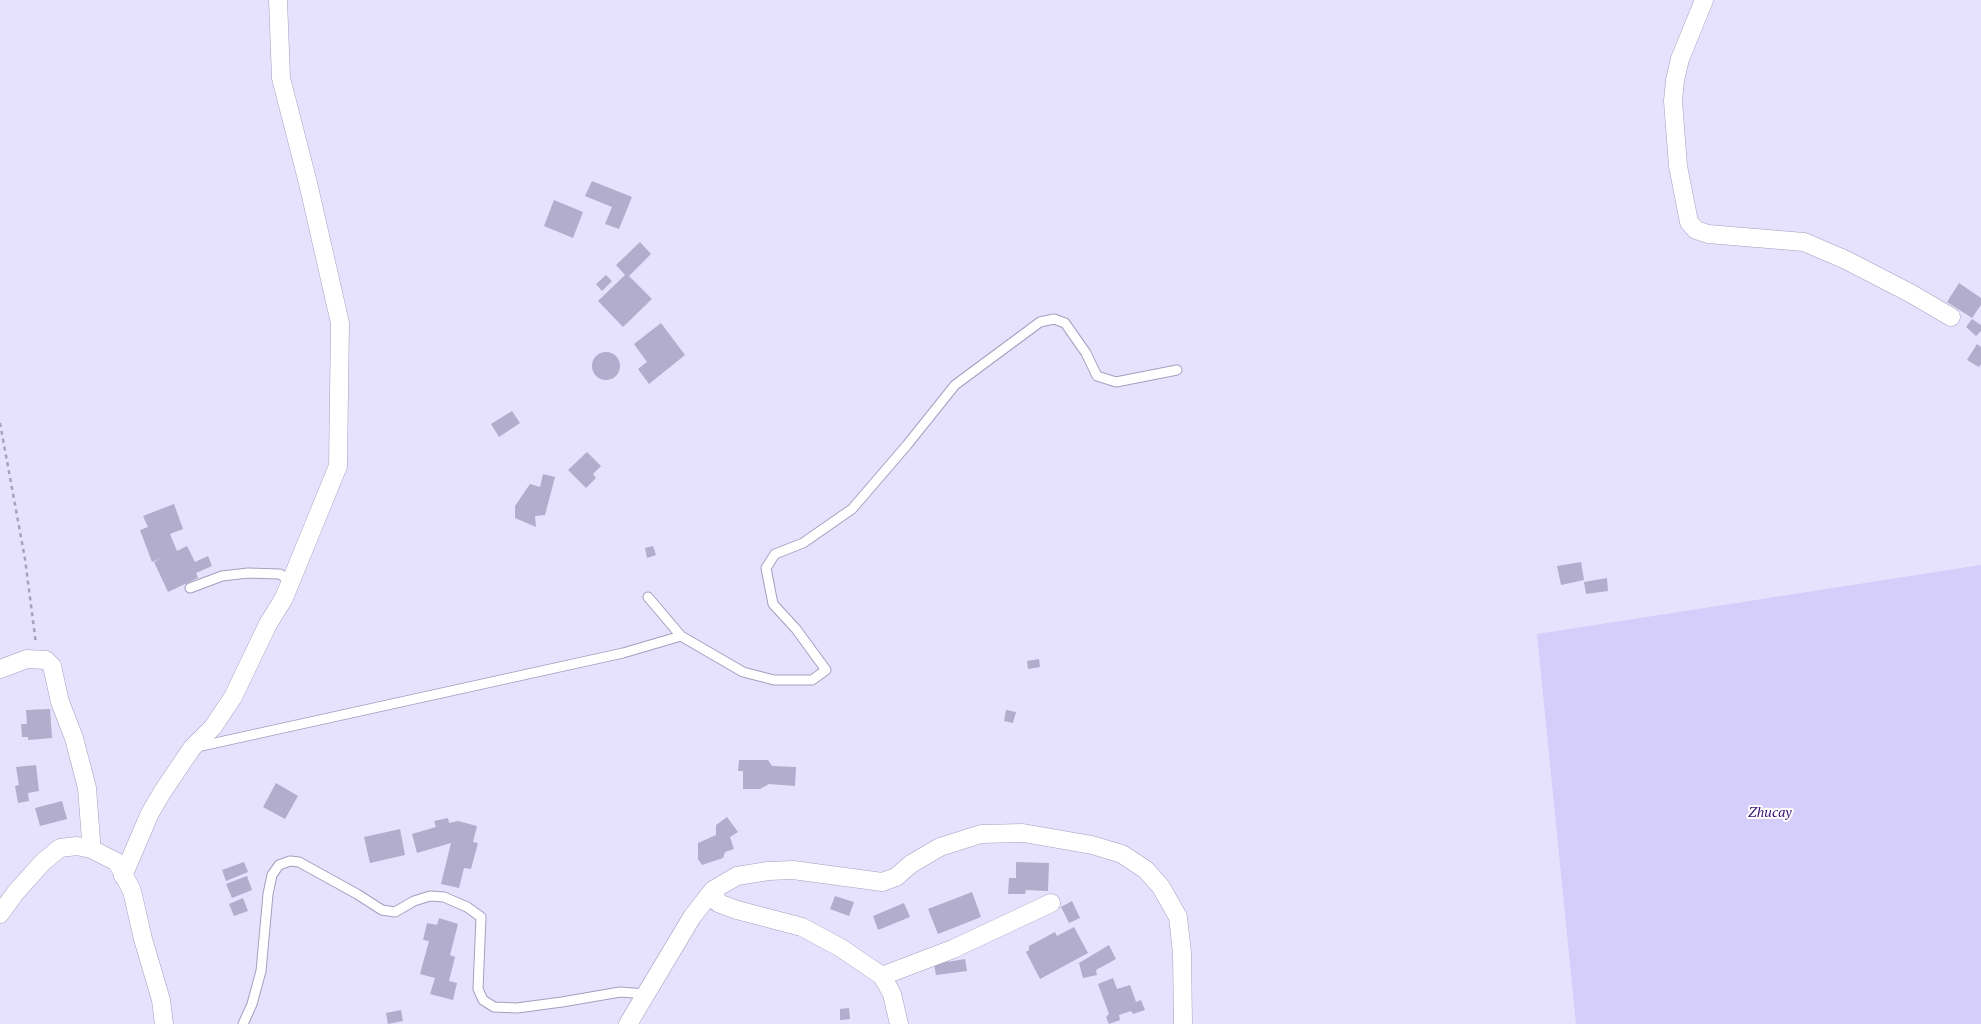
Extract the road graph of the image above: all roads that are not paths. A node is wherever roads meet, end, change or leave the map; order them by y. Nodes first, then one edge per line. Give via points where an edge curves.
1 (278, 0) edge
2 (1704, 0) edge
3 (1952, 317) dead end
4 (1177, 370) dead end
5 (291, 582) junction
6 (190, 588) dead end
7 (648, 597) dead end
8 (681, 636) junction
9 (0, 669) edge
10 (192, 748) junction
11 (91, 849) junction
12 (124, 876) junction
13 (713, 890) junction
14 (1051, 903) dead end
15 (0, 914) edge
16 (882, 976) junction
17 (646, 994) junction
18 (164, 1024) edge
19 (243, 1024) edge
20 (628, 1024) edge
21 (899, 1024) edge
22 (1183, 1024) edge

1 - 5 street via 281,78 340,323 338,466
2 - 3 street via 1680,59 1673,101 1678,166 1689,222 1696,230 1708,234 1804,242 1846,260
4 - 8 lane via 1116,382 1097,376 1065,323 1054,319 1040,322 955,385 852,510 803,543 776,554 766,568 773,604 826,670 812,680 774,680 743,672
5 - 6 lane via 280,574 248,573 222,576
5 - 10 street via 233,697 213,727
7 - 8 lane
8 - 10 lane via 622,653
9 - 11 street via 38,658 52,666 87,788
10 - 12 street via 150,813
11 - 12 street via 117,862
11 - 15 street via 77,846 60,848 43,862
12 - 18 street via 132,891 161,1000
13 - 16 street via 718,903 802,927
13 - 17 street via 692,917
13 - 22 street via 738,876 768,871 793,870 882,882 940,847 981,834 1023,833 1092,845 1122,854 1146,870 1161,887 1178,917
14 - 16 street via 953,949
16 - 21 street via 892,994
17 - 19 lane via 620,992 535,1006 494,1007 483,1000 478,989 481,916 467,906 444,897 430,896 394,912 382,910 300,862 290,861 279,865 272,875 261,971
17 - 20 street

